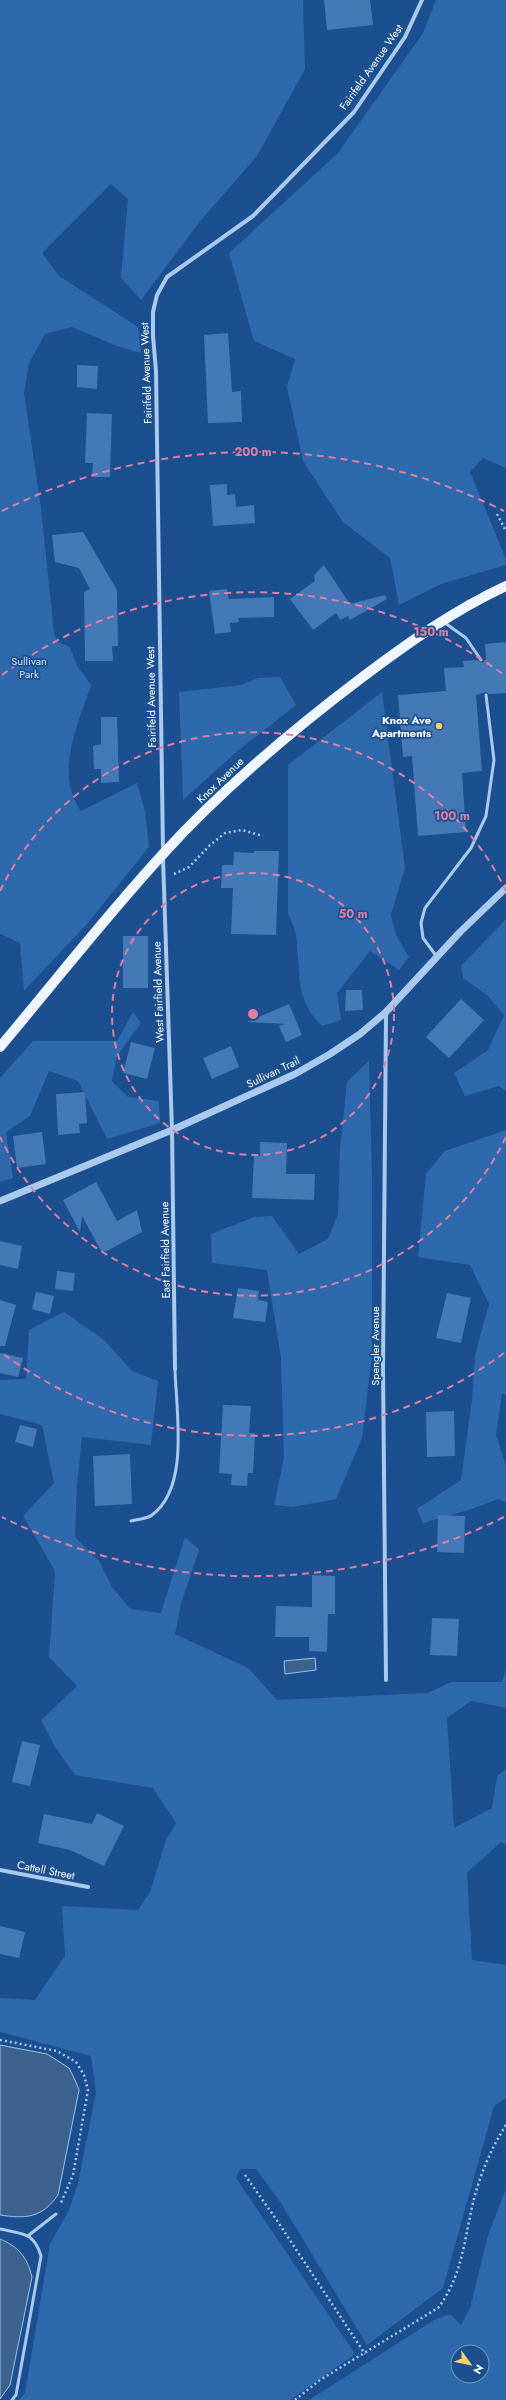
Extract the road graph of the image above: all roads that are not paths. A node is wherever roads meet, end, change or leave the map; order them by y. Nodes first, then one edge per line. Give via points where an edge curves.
1 (422, 0) edge
2 (506, 586) edge
3 (444, 622) junction
4 (481, 660) dead end
5 (486, 694) dead end
6 (163, 853) junction
7 (506, 888) edge
8 (437, 957) junction
9 (386, 1012) junction
10 (0, 1048) edge
11 (172, 1130) junction
12 (0, 1201) edge
13 (175, 1369) joint
14 (131, 1521) dead end
15 (386, 1680) dead end
16 (0, 1870) edge
17 (88, 1887) dead end
18 (56, 2214) road end
19 (0, 2230) edge
20 (29, 2235) junction
21 (12, 2400) edge

1 - 6 street, Fairifeld Avenue West via 405,37 354,112 253,216 167,277 157,295 152,336 156,372
2 - 3 main road, Knox Avenue
3 - 4 lane via 466,638
3 - 6 main road, Knox Avenue via 384,661 277,744 229,787
5 - 8 lane via 494,760 486,816 471,848 425,908 421,923 423,938
6 - 10 main road, Knox Avenue
6 - 11 street, West Fairfield Avenue
7 - 8 street, Sullivan Trail
8 - 9 street, Sullivan Trail
9 - 11 street, Sullivan Trail via 360,1034 295,1074
9 - 15 street, Spengler Avenue
11 - 12 street, Sullivan Trail
11 - 13 street, East Fairfield Avenue
13 - 14 lane via 178,1460 170,1494 163,1505 150,1516
16 - 17 street, Cattell Street
18 - 20 lane
19 - 20 lane
20 - 21 lane via 38,2243 42,2256 16,2395

